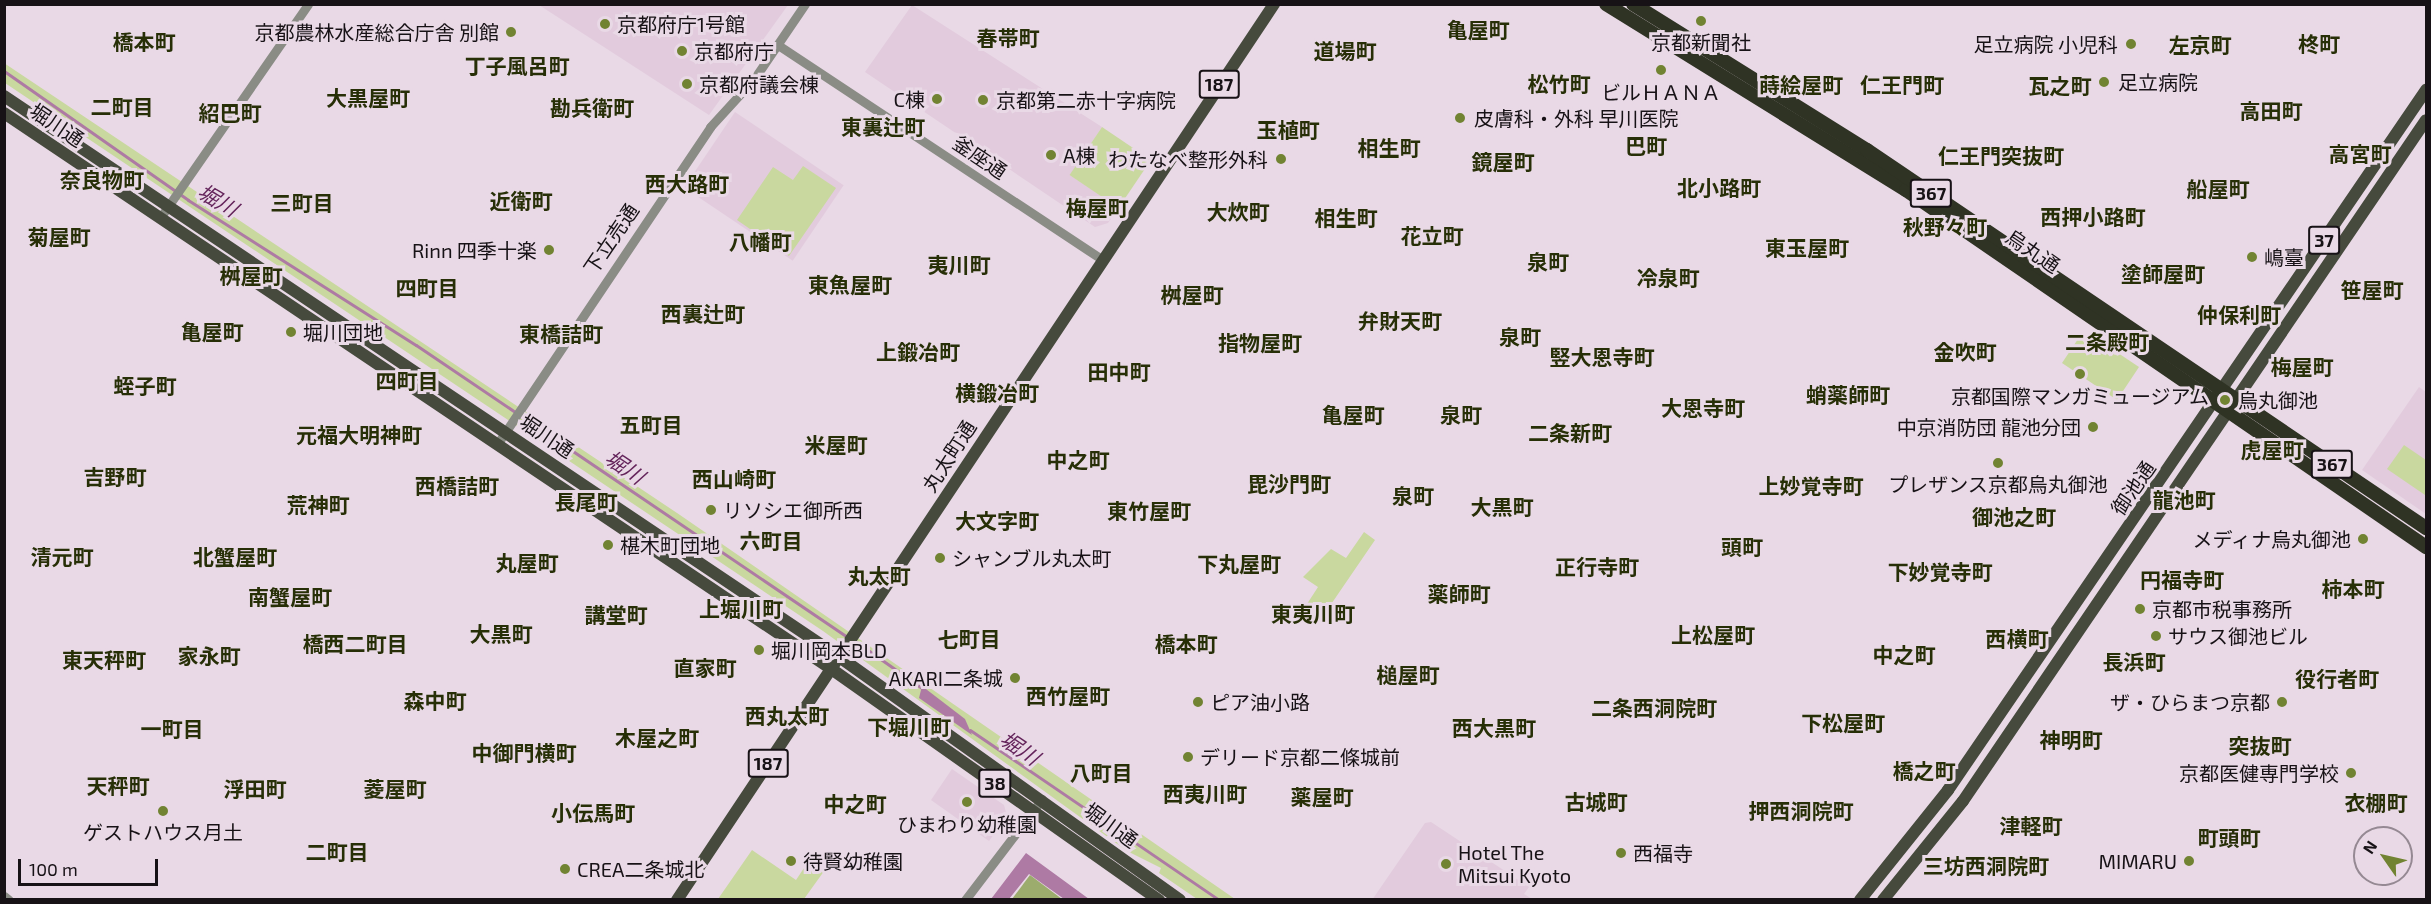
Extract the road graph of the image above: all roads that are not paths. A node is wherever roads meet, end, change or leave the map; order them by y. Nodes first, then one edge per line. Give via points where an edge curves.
1 (308, 4) edge
2 (805, 4) edge
3 (1274, 4) edge
4 (1606, 4) edge
5 (1633, 4) edge
6 (778, 45) junction
7 (2427, 90) edge
8 (4, 96) edge
9 (4, 113) edge
10 (2427, 120) edge
11 (173, 203) junction
12 (160, 218) junction
13 (1101, 259) junction
14 (2220, 396) junction
15 (2234, 405) junction
16 (506, 425) junction
17 (498, 443) junction
18 (2427, 528) edge
19 (2427, 547) edge
20 (841, 651) junction
21 (830, 668) junction
22 (1042, 799) junction
23 (1034, 810) junction
24 (4, 896) edge
25 (9, 900) edge
26 (677, 900) edge
27 (965, 900) edge
28 (1159, 900) edge
29 (1180, 900) edge
30 (1860, 900) edge
31 (1883, 900) edge

1 - 11 street
2 - 6 street, 下立売通
3 - 13 main road, 丸太町通 / 187
4 - 14 highway, 烏丸通 / 367 via 1906,190
5 - 14 highway, 烏丸通 / 367 via 1872,153
6 - 13 street, 釜座通
6 - 16 street, 下立売通 via 710,127
7 - 14 main road, 御池通 / 37
8 - 11 main road, 堀川通 / 38
9 - 12 main road, 堀川通 / 38
10 - 15 main road, 御池通 / 37
11 - 12 street
11 - 16 main road, 堀川通 / 38
12 - 17 main road, 堀川通 / 38
13 - 20 main road, 丸太町通 / 187
14 - 15 highway, 烏丸通 / 367
14 - 30 main road, 御池通 / 37 via 1948,790
15 - 18 highway, 烏丸通 / 367
15 - 19 highway, 烏丸通 / 367
15 - 31 main road, 御池通 / 37 via 1963,801
16 - 17 street, 下立売通
16 - 20 main road, 堀川通 / 38
17 - 21 main road, 堀川通 / 38
20 - 21 main road, 丸太町通 / 187
20 - 22 main road, 堀川通 / 38
21 - 23 main road, 堀川通 / 38
21 - 26 main road, 丸太町通 / 187
22 - 23 street
22 - 29 main road, 堀川通 / 38
23 - 27 street
23 - 28 main road, 堀川通 / 38
24 - 25 street

